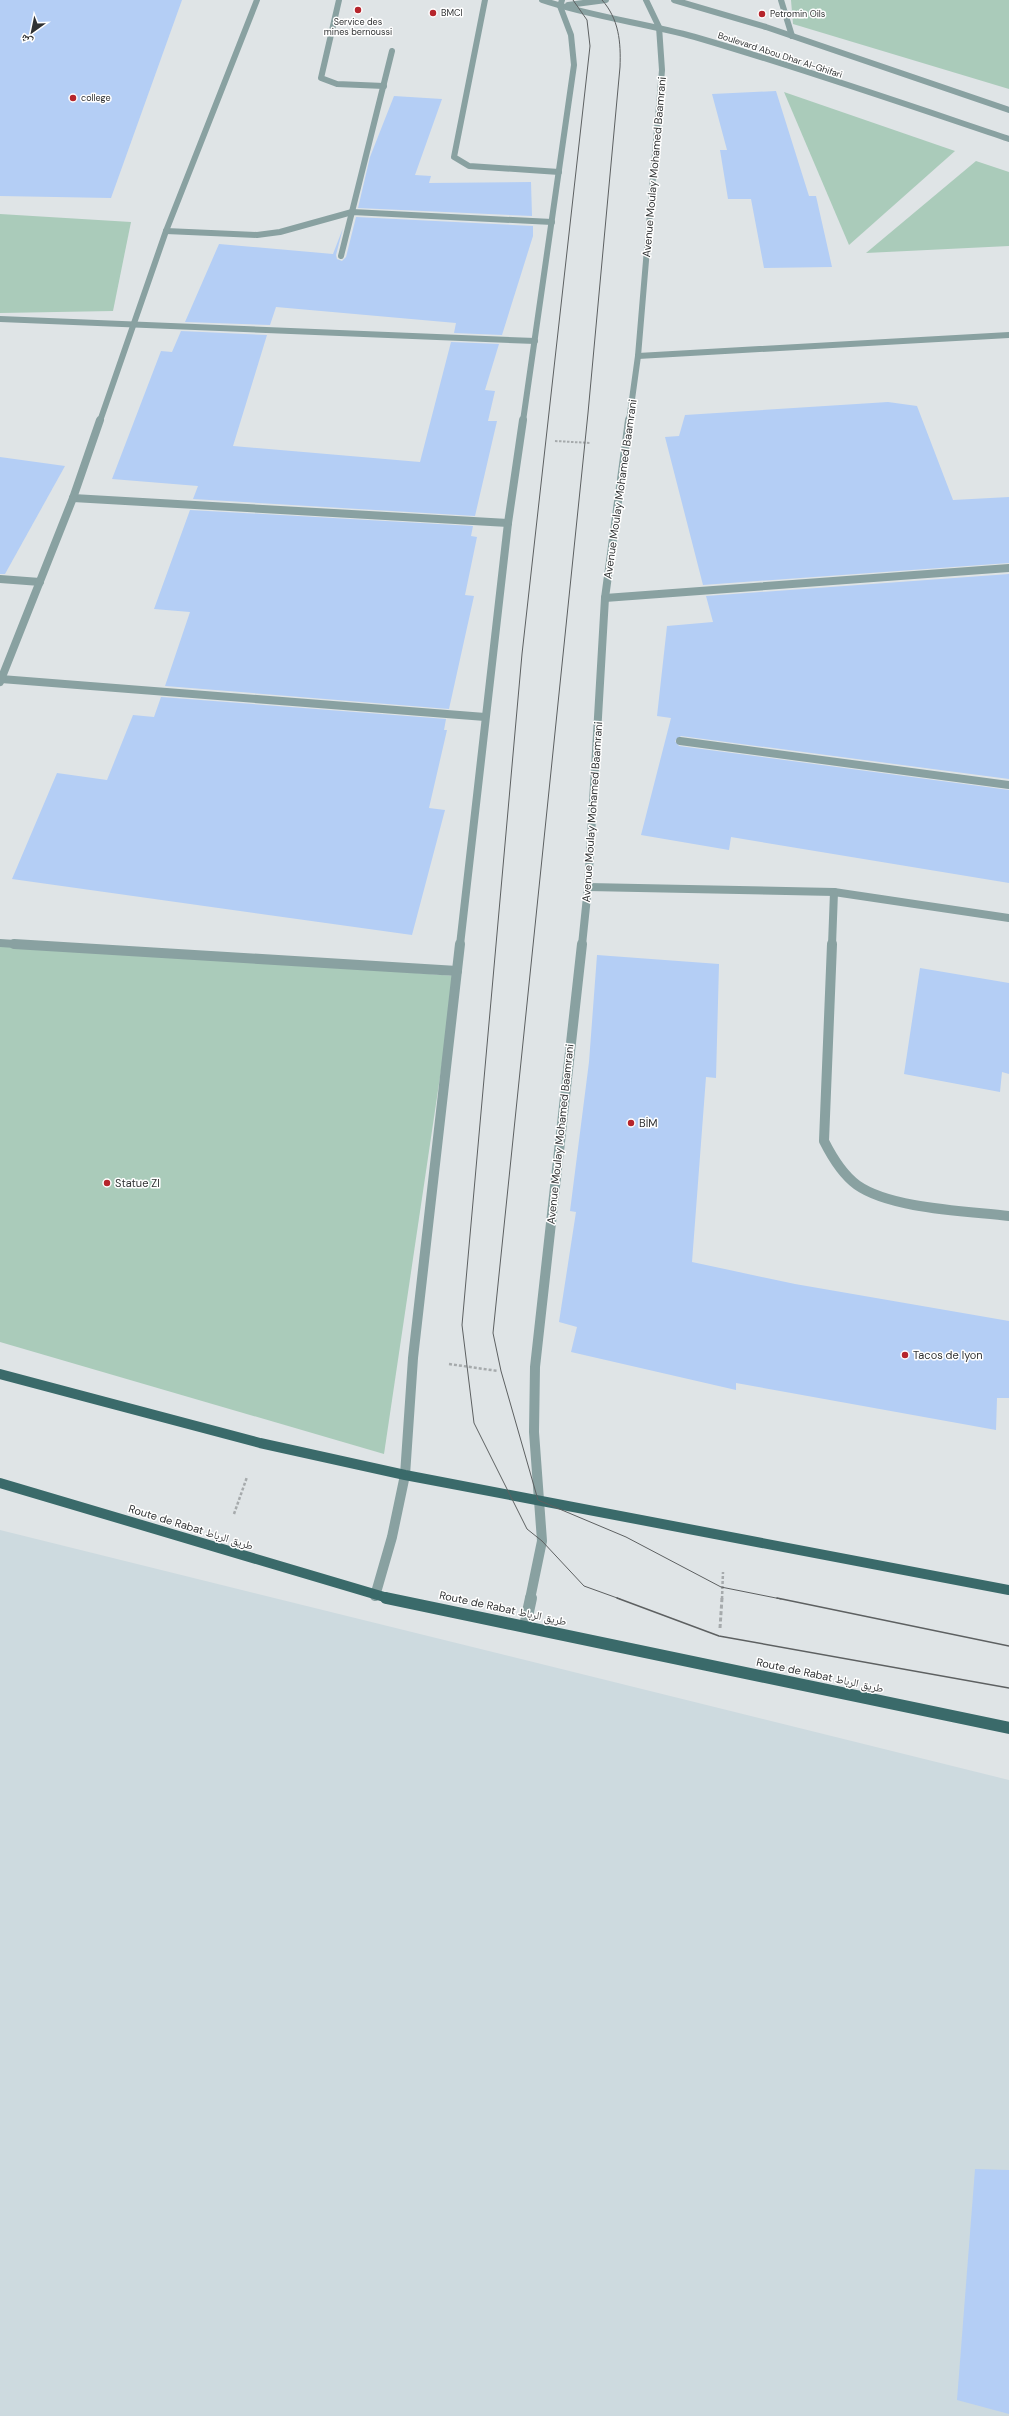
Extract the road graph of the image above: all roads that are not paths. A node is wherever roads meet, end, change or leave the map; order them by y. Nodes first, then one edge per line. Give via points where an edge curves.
1 (257, 0) edge
2 (339, 0) edge
3 (485, 0) edge
4 (542, 0) edge
5 (606, 0) edge
6 (646, 0) edge
7 (674, 0) edge
8 (781, 0) edge
9 (561, 3) edge
10 (659, 27) junction
11 (792, 36) junction
12 (392, 51) dead end
13 (384, 86) junction
14 (1009, 110) edge
15 (1009, 139) edge
16 (559, 172) junction
17 (352, 212) junction
18 (552, 222) junction
19 (166, 231) junction
20 (341, 256) dead end
21 (0, 319) edge
22 (134, 323) junction
23 (1009, 335) edge
24 (535, 341) junction
25 (638, 356) junction
26 (73, 498) junction
27 (508, 523) junction
28 (1009, 568) edge
29 (0, 579) edge
30 (40, 582) junction
31 (605, 598) junction
32 (0, 681) edge
33 (485, 717) junction
34 (680, 741) dead end
35 (1009, 785) edge
36 (588, 887) junction
37 (834, 892) junction
38 (1009, 918) edge
39 (0, 943) edge
40 (457, 971) junction
41 (1009, 1216) edge
42 (0, 1374) edge
43 (405, 1475) junction
44 (0, 1483) edge
45 (538, 1500) junction
46 (1009, 1590) edge
47 (375, 1596) junction
48 (526, 1626) junction
49 (1009, 1728) edge

1 - 19 street
2 - 13 street via 321,78 337,84
3 - 16 street via 454,157 468,166
4 - 9 street, Boulevard Abou Dhar Al-Ghifari
5 - 9 street
6 - 10 street, Avenue Moulay Mohamed Baamrani
7 - 11 street, Boulevard Abou Dhar Al-Ghifari
8 - 11 street
9 - 10 street, Boulevard Abou Dhar Al-Ghifari
9 - 16 street via 572,36 574,65
10 - 15 street, Boulevard Abou Dhar Al-Ghifari via 746,52
10 - 25 street, Avenue Moulay Mohamed Baamrani via 662,70
11 - 14 street, Boulevard Abou Dhar Al-Ghifari
12 - 13 street
13 - 17 street
16 - 18 street
17 - 18 street
17 - 19 street via 280,232 257,235
17 - 20 street
18 - 24 street
19 - 22 street
21 - 22 street
22 - 24 street
22 - 26 street
23 - 25 street
24 - 27 street
25 - 31 street, Avenue Moulay Mohamed Baamrani
26 - 27 street
26 - 30 street
27 - 33 street
28 - 31 street
29 - 30 street
30 - 32 street
31 - 36 street, Avenue Moulay Mohamed Baamrani
32 - 33 street
33 - 40 street
34 - 35 street
36 - 37 street
36 - 45 street, Avenue Moulay Mohamed Baamrani via 534,1367
37 - 38 street
37 - 41 street via 824,1141 838,1167 858,1186 894,1200
39 - 40 street
40 - 43 street via 413,1358
42 - 43 main road via 260,1443
43 - 45 main road
43 - 47 street via 392,1537
44 - 47 main road, Route de Rabat طريق الرباط
45 - 46 main road
45 - 48 street, Avenue Moulay Mohamed Baamrani via 542,1541
47 - 48 main road, Route de Rabat طريق الرباط
48 - 49 main road, Route de Rabat طريق الرباط

